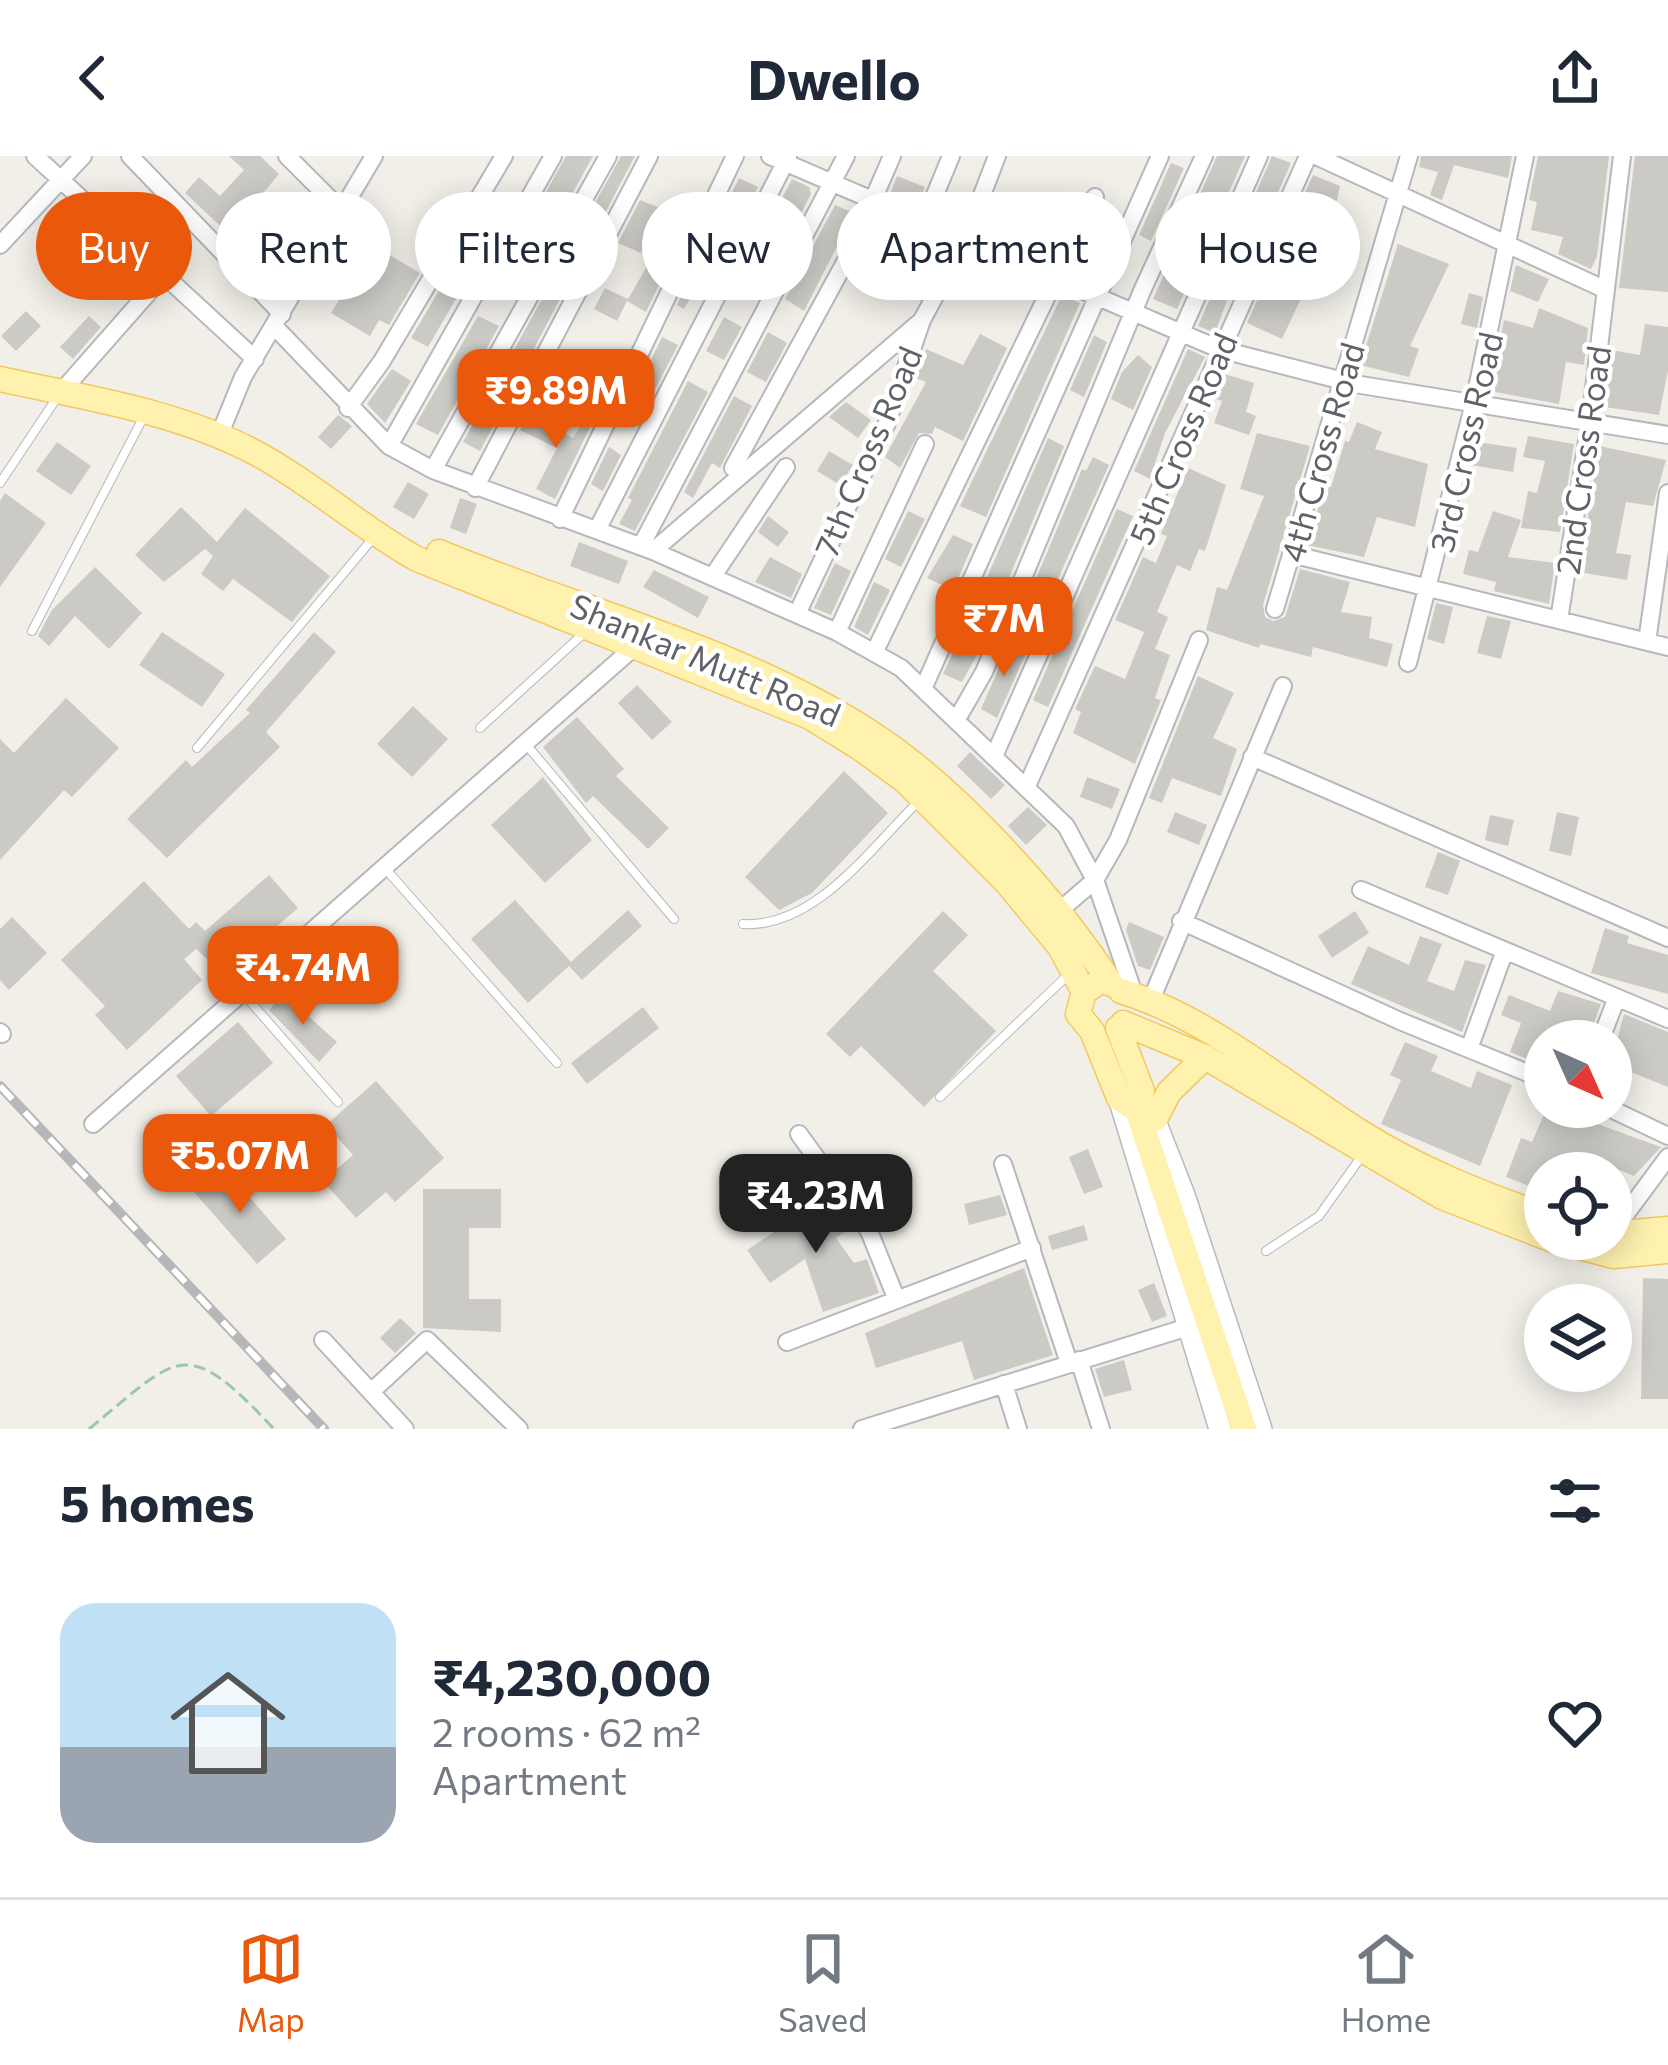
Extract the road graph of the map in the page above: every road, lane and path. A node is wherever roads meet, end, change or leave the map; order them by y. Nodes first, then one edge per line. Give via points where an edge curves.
1 (35, 156) edge
2 (83, 156) edge
3 (130, 156) edge
4 (287, 156) edge
5 (374, 156) edge
6 (504, 156) edge
7 (553, 156) edge
8 (608, 156) edge
9 (649, 156) edge
10 (735, 156) edge
11 (846, 156) edge
12 (892, 156) edge
13 (951, 156) edge
14 (997, 156) edge
15 (1160, 156) edge
16 (1204, 156) edge
17 (1258, 156) edge
18 (1312, 156) edge
19 (1409, 156) edge
20 (1525, 156) edge
21 (1622, 156) edge
22 (781, 158) edge
23 (62, 181) junction
24 (834, 184) junction
25 (74, 192) edge
26 (323, 192) edge
27 (354, 192) edge
28 (852, 192) edge
29 (876, 192) edge
30 (936, 192) edge
31 (983, 192) edge
32 (1401, 196) junction
33 (1131, 220) edge
34 (0, 245) edge
35 (1509, 247) junction
36 (837, 268) edge
37 (1606, 290) junction
38 (142, 300) edge
39 (191, 300) edge
40 (290, 300) edge
41 (933, 300) edge
42 (1044, 300) edge
43 (1095, 300) joint
44 (1132, 315) junction
45 (278, 320) junction
46 (922, 320) junction
47 (1180, 334) junction
48 (1219, 350) junction
49 (254, 358) junction
50 (0, 379) edge
51 (1341, 381) junction
52 (61, 392) junction
53 (1474, 403) junction
54 (348, 408) junction
55 (147, 411) junction
56 (1590, 422) junction
57 (1668, 435) edge
58 (219, 436) junction
59 (925, 444) dead end
60 (388, 446) junction
61 (786, 467) dead end
62 (733, 468) dead end
63 (433, 470) junction
64 (0, 483) edge
65 (476, 488) junction
66 (1668, 493) edge
67 (350, 510) junction
68 (560, 519) junction
69 (597, 530) junction
70 (375, 536) junction
71 (647, 548) junction
72 (1291, 554) junction
73 (713, 576) junction
74 (1431, 586) junction
75 (1275, 609) dead end
76 (797, 614) junction
77 (1558, 620) junction
78 (589, 628) junction
79 (32, 631) dead end
80 (837, 632) junction
81 (1199, 640) dead end
82 (1647, 642) junction
83 (1668, 647) edge
84 (632, 649) junction
85 (874, 653) junction
86 (1408, 663) dead end
87 (1283, 686) dead end
88 (923, 689) junction
89 (957, 719) junction
90 (480, 728) dead end
91 (865, 740) junction
92 (524, 742) junction
93 (197, 748) dead end
94 (995, 754) junction
95 (1252, 758) junction
96 (1027, 786) junction
97 (922, 798) junction
98 (382, 865) junction
99 (1095, 880) junction
100 (1361, 890) dead end
101 (1058, 912) junction
102 (674, 919) dead end
103 (1181, 921) junction
104 (743, 925) dead end
105 (1668, 938) edge
106 (1504, 953) junction
107 (1078, 982) junction
108 (240, 990) junction
109 (1129, 992) junction
110 (1616, 1000) junction
111 (1668, 1019) edge
112 (1608, 1020) edge
113 (1121, 1026) junction
114 (1092, 1031) junction
115 (1469, 1049) junction
116 (1205, 1058) junction
117 (557, 1063) dead end
118 (1524, 1071) edge
119 (940, 1097) dead end
120 (338, 1102) dead end
121 (1138, 1107) junction
122 (1632, 1119) edge
123 (93, 1124) dead end
124 (800, 1134) dead end
125 (1668, 1136) edge
126 (1363, 1154) junction
127 (1668, 1157) edge
128 (1003, 1164) dead end
129 (1632, 1206) edge
130 (1524, 1209) edge
131 (1524, 1229) edge
132 (1668, 1229) edge
133 (1632, 1232) edge
134 (1032, 1248) junction
135 (1266, 1251) dead end
136 (1668, 1251) edge
137 (1632, 1254) edge
138 (897, 1300) junction
139 (1187, 1328) junction
140 (322, 1340) dead end
141 (787, 1342) dead end
142 (1074, 1362) junction
143 (1004, 1384) junction
144 (371, 1392) junction
145 (89, 1429) edge
146 (274, 1429) edge
147 (405, 1429) edge
148 (519, 1429) edge
149 (862, 1429) edge
150 (1018, 1429) edge
151 (1100, 1429) edge
152 (1220, 1429) edge
153 (1244, 1429) edge
154 (1261, 1429) edge

1 - 23 street
2 - 23 street
3 - 45 street
4 - 26 street
5 - 27 street
6 - 54 street
7 - 60 street
8 - 63 street
9 - 65 street
10 - 68 street
11 - 24 street
12 - 29 street
13 - 30 street
14 - 31 street, 7th Cross Road
15 - 33 street
16 - 44 street
17 - 47 street
18 - 32 street
18 - 48 street, 5th Cross Road
19 - 32 street, 4th Cross Road
20 - 35 street, 3rd Cross Road
21 - 37 street, 2nd Cross Road
22 - 24 street
22 - 69 street
23 - 25 street
23 - 34 street
24 - 28 street
24 - 71 street
32 - 35 street
32 - 51 street, 4th Cross Road
35 - 37 street
35 - 53 street, 3rd Cross Road
36 - 62 street
37 - 56 street, 2nd Cross Road
38 - 52 street
39 - 49 street
40 - 45 street
41 - 46 street, 7th Cross Road
42 - 85 street
43 - 44 street
43 - 88 street
44 - 47 street
44 - 89 street via 984,672
45 - 49 street
45 - 54 street
46 - 71 street
46 - 76 street, 7th Cross Road via 887,423
47 - 48 street
47 - 94 street
48 - 51 street
48 - 96 street, 5th Cross Road
49 - 58 street
50 - 52 main road, Shankar Mutt Road
51 - 53 street
51 - 72 street, 4th Cross Road
52 - 55 main road, Shankar Mutt Road
52 - 64 lane
53 - 56 street
53 - 74 street, 3rd Cross Road
54 - 60 street
55 - 58 main road, Shankar Mutt Road
55 - 79 lane
56 - 57 street
56 - 77 street, 2nd Cross Road
58 - 67 main road, Shankar Mutt Road
59 - 80 street
60 - 63 street
61 - 73 street
63 - 65 street
65 - 68 street
66 - 82 street
67 - 70 main road, Shankar Mutt Road
67 - 91 main road, Shankar Mutt Road via 475,567 771,680
68 - 69 street
69 - 71 street
70 - 78 main road, Shankar Mutt Road
70 - 93 lane
71 - 73 street
72 - 74 street
72 - 75 street, 4th Cross Road
73 - 76 street
74 - 77 street
74 - 86 street, 3rd Cross Road
76 - 80 street
77 - 82 street
78 - 84 main road, Shankar Mutt Road
78 - 90 lane
80 - 85 street
81 - 99 street
82 - 83 street
84 - 91 main road, Shankar Mutt Road
84 - 92 street
85 - 88 street
87 - 95 street
88 - 89 street
89 - 94 street
91 - 97 main road, Shankar Mutt Road
91 - 101 main road, Shankar Mutt Road via 928,778
92 - 98 street
92 - 102 lane
94 - 96 street
95 - 103 street
95 - 105 street
96 - 99 street via 1066,826
97 - 104 lane via 817,901 784,922
97 - 107 main road, Shankar Mutt Road via 1038,918
98 - 108 street
98 - 117 lane
99 - 101 street
99 - 109 street
100 - 106 street
101 - 109 main road, Shankar Mutt Road
103 - 109 street
103 - 115 street
106 - 110 street
106 - 115 street
107 - 109 main road
107 - 114 main road, Shankar Mutt Road via 1078,1013
107 - 119 lane
108 - 120 lane
108 - 123 street
109 - 113 main road, Shankar Mutt Road
109 - 130 main road via 1449,1182
110 - 111 street
110 - 112 street
113 - 114 main road
113 - 116 main road
113 - 121 main road, Shankar Mutt Road
114 - 121 main road, Shankar Mutt Road
115 - 118 street
116 - 121 main road via 1169,1092
116 - 126 main road
121 - 139 main road
121 - 153 main road, Shankar Mutt Road
121 - 154 main road
122 - 125 street
124 - 138 street via 869,1231
126 - 131 main road
126 - 135 lane via 1319,1216
127 - 129 street
128 - 134 street
132 - 133 main road
134 - 138 street
134 - 142 street
136 - 137 main road
138 - 141 street
139 - 142 street
139 - 152 main road
140 - 144 street
142 - 143 street
142 - 151 street
143 - 149 street
143 - 150 street
144 - 147 street
144 - 148 street via 427,1340
145 - 146 path via 165,1366 188,1364 228,1380

